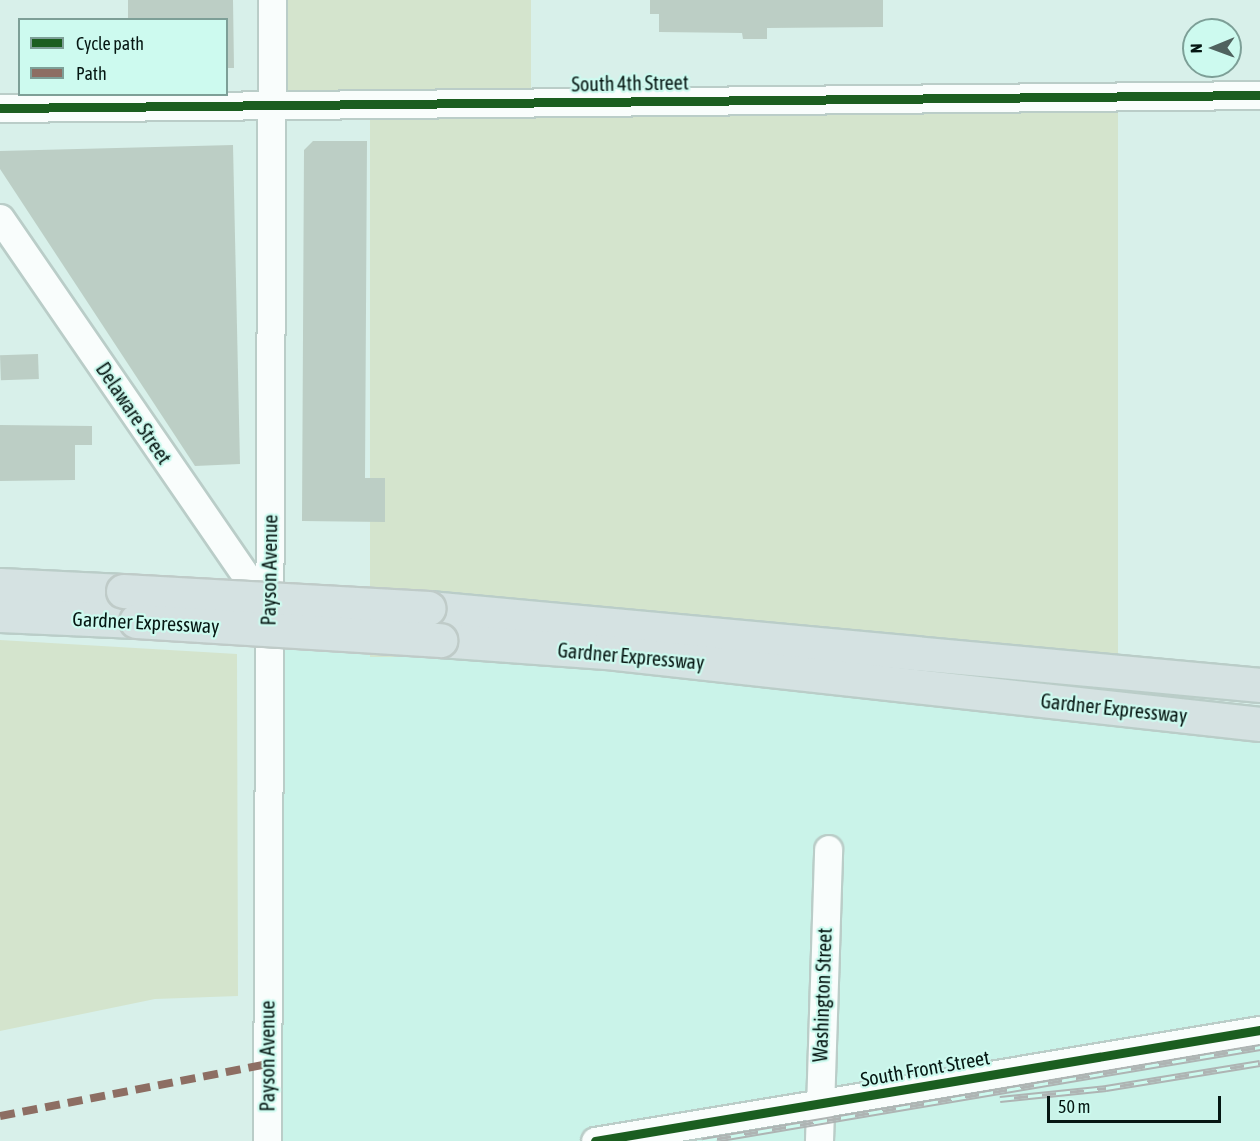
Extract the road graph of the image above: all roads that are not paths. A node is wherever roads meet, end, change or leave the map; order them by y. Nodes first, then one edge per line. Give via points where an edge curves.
1 (272, 0) edge
2 (1260, 95) edge
3 (273, 105) junction
4 (0, 108) edge
5 (0, 218) edge
6 (0, 585) edge
7 (268, 608) junction
8 (0, 615) edge
9 (1260, 686) edge
10 (1260, 724) edge
11 (828, 849) dead end
12 (1260, 1030) edge
13 (818, 1104) junction
14 (267, 1141) edge
15 (595, 1141) edge
16 (819, 1141) edge

1 - 3 street, Payson Avenue
2 - 3 street, South 4th Street
3 - 4 street, South 4th Street
3 - 7 street, Payson Avenue
5 - 7 street, Delaware Street
6 - 9 main road, Gardner Expressway, bridge via 429,608
7 - 14 street, Payson Avenue
8 - 10 main road, Gardner Expressway, bridge via 616,653
11 - 13 street, Washington Street
12 - 13 street, South Front Street
13 - 15 street, South Front Street
13 - 16 street, Washington Street

